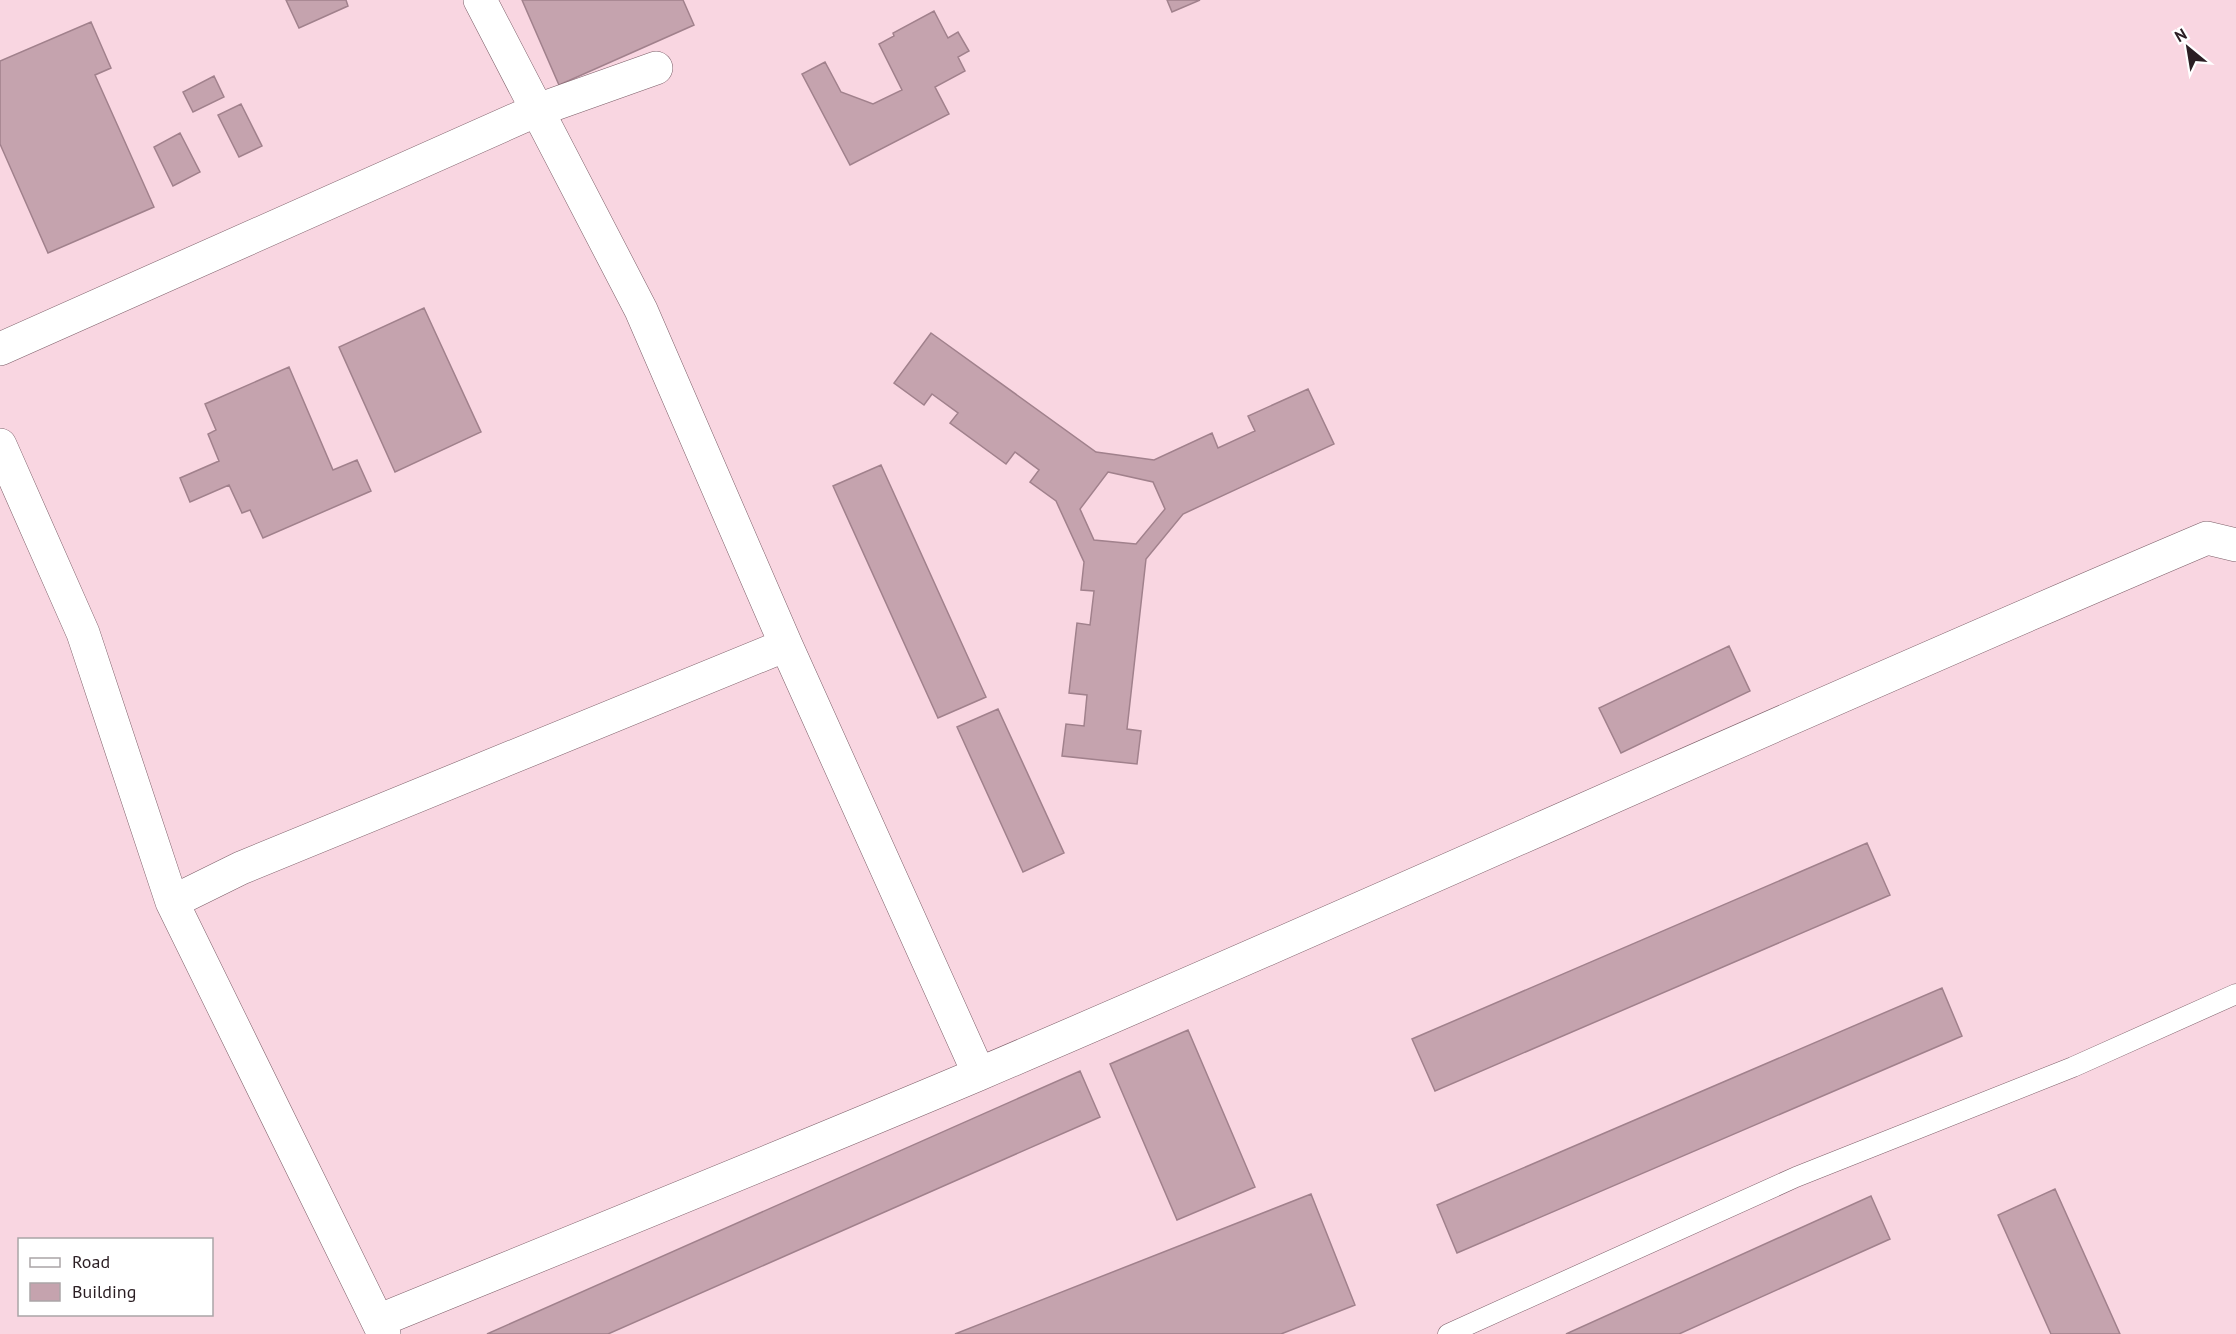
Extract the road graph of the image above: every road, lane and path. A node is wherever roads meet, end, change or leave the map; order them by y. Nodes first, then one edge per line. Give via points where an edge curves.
1 (480, 0) edge
2 (656, 68) dead end
3 (535, 111) junction
4 (0, 349) edge
5 (0, 445) edge
6 (2236, 545) edge
7 (786, 645) junction
8 (172, 902) junction
9 (2236, 994) edge
10 (979, 1074) junction
11 (381, 1328) edge
12 (1448, 1334) edge

1 - 3 street
2 - 3 street
3 - 4 street
3 - 7 street via 641,310
5 - 8 street via 83,633
6 - 10 street via 2207,538 2196,542
7 - 8 street via 241,868
7 - 10 street
8 - 11 street
9 - 12 lane via 2073,1066 1796,1177
10 - 11 street

